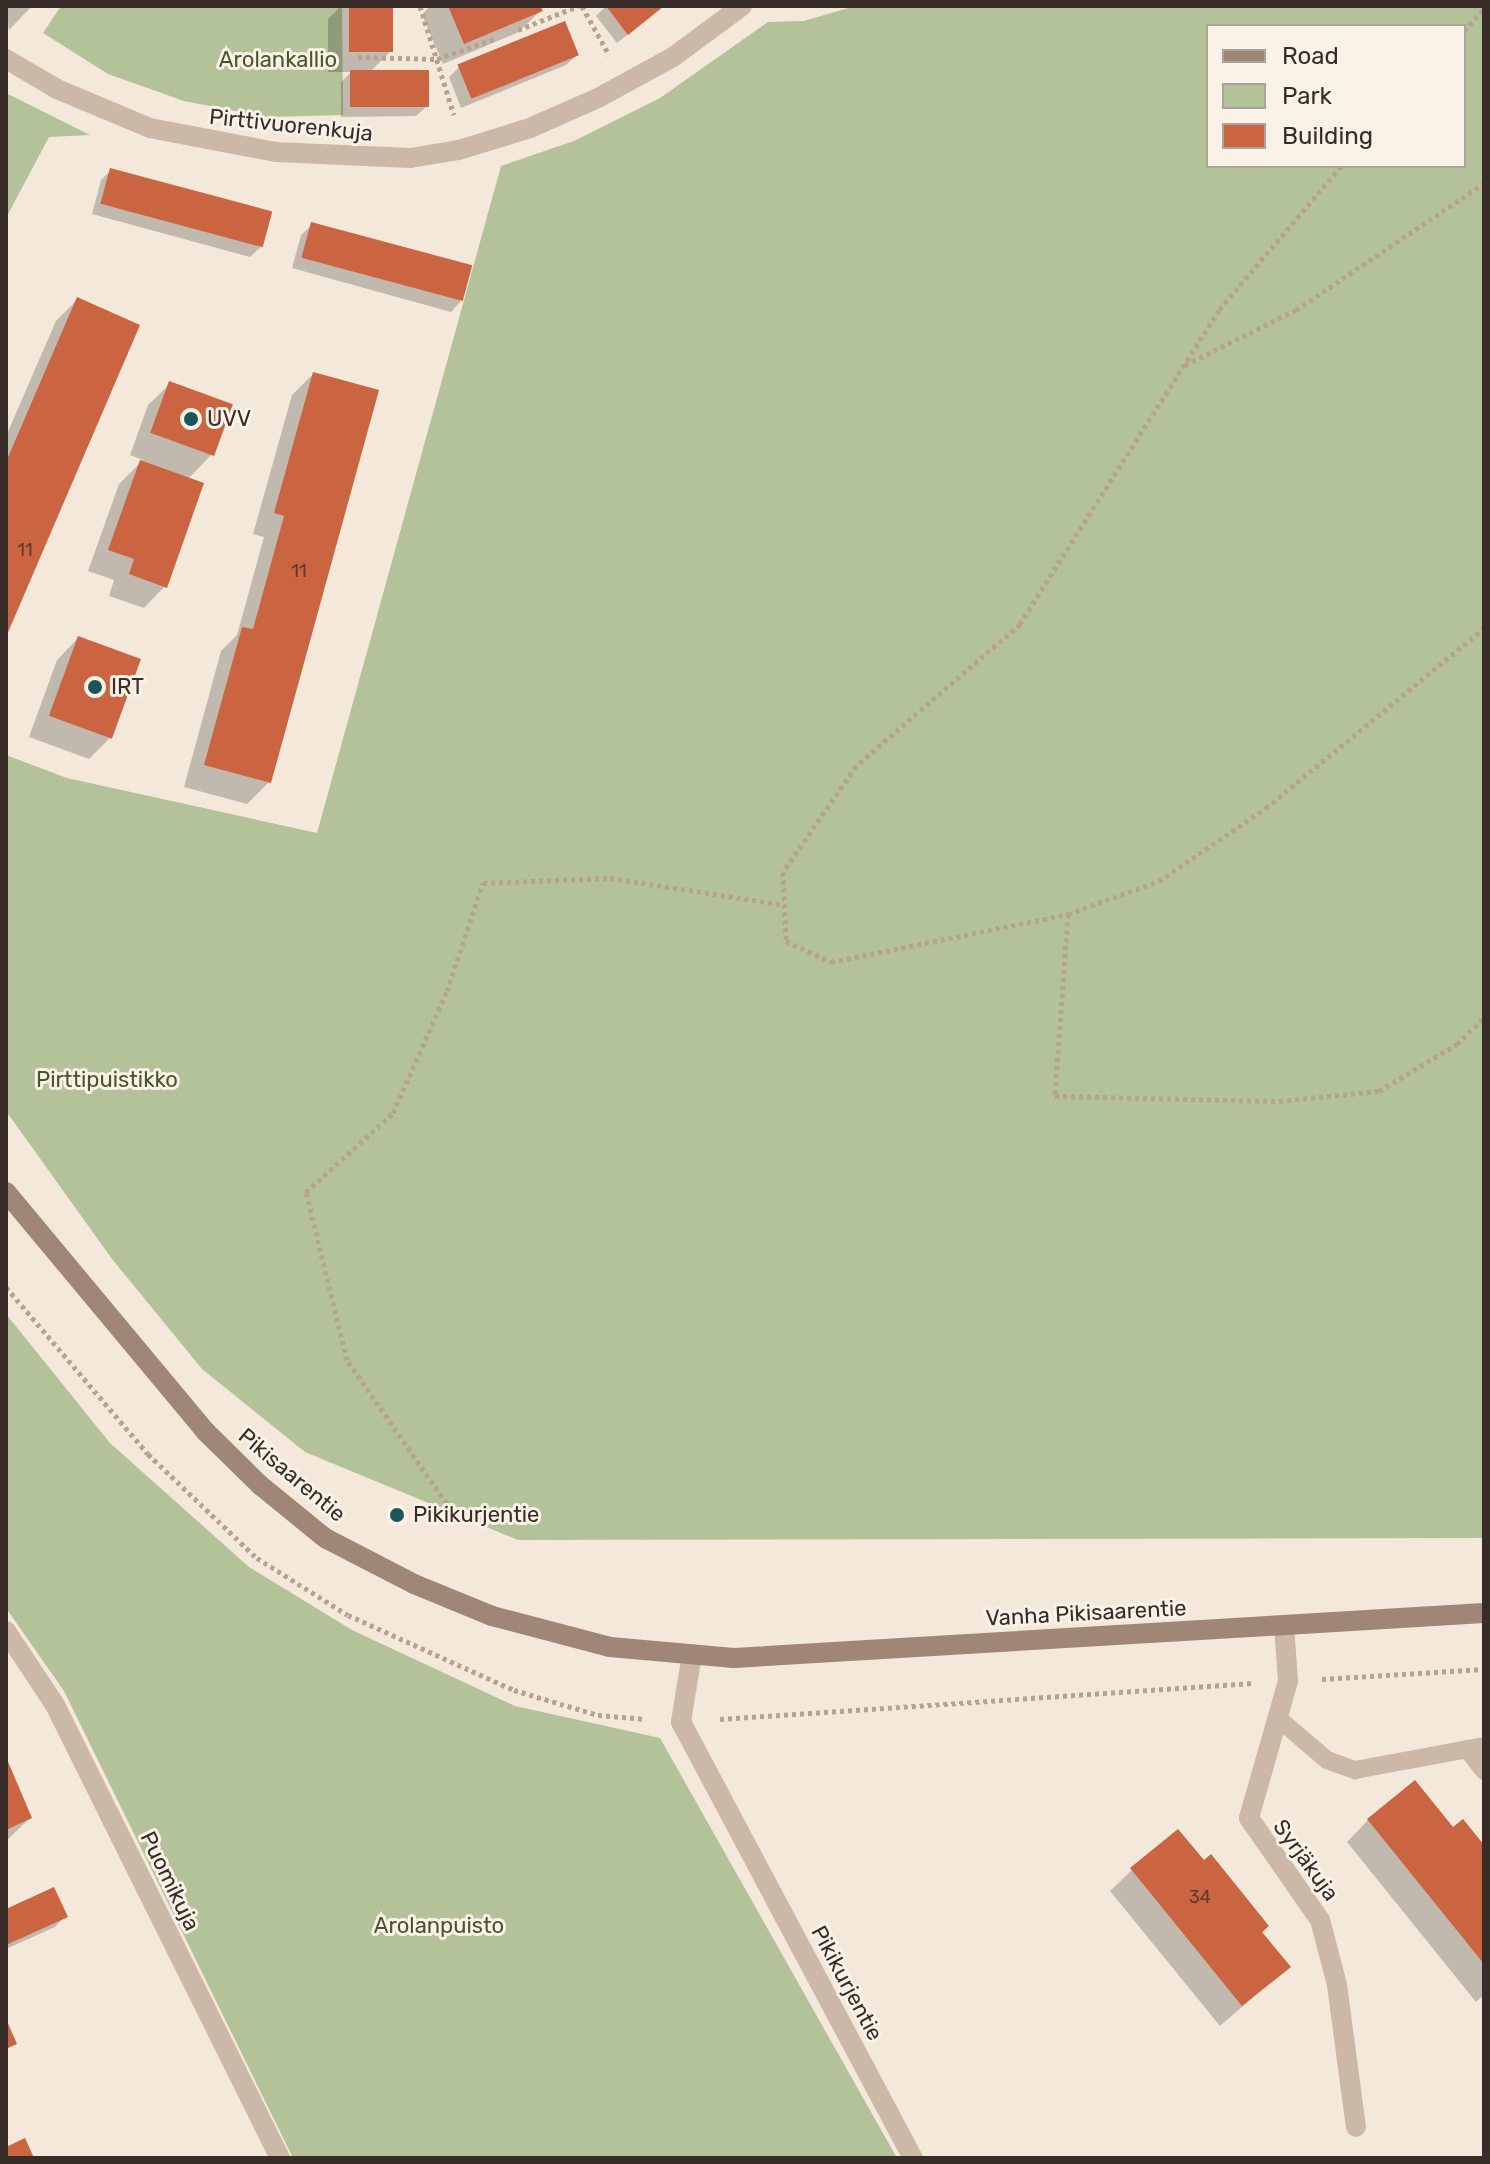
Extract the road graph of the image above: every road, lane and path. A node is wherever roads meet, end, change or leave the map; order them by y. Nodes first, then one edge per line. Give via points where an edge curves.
1 (420, 6) edge
2 (580, 6) edge
3 (742, 6) edge
4 (1484, 9) edge
5 (1466, 29) edge
6 (518, 30) dead end
7 (494, 39) dead end
8 (358, 57) dead end
9 (6, 59) edge
10 (437, 59) junction
11 (612, 59) dead end
12 (456, 120) dead end
13 (1339, 168) edge
14 (1484, 183) edge
15 (1183, 365) junction
16 (1484, 628) edge
17 (784, 905) junction
18 (1068, 914) junction
19 (1484, 1018) edge
20 (6, 1192) edge
21 (451, 1510) dead end
22 (1484, 1613) edge
23 (1284, 1625) junction
24 (6, 1631) edge
25 (692, 1654) junction
26 (1280, 1720) junction
27 (1475, 1748) edge
28 (1484, 1771) edge
29 (1356, 2127) dead end
30 (280, 2158) edge
31 (913, 2158) edge

1 - 10 path
2 - 6 path
2 - 11 path
3 - 9 street, Pirttivuorenkuja via 673,57 598,98 530,128 410,158 276,152 150,128 57,89
4 - 5 path
7 - 10 path
8 - 10 path
10 - 12 path
13 - 15 path via 1219,310
14 - 15 path via 1296,310
15 - 17 path via 1020,624 856,766 783,872
16 - 18 path via 1266,808 1159,881
17 - 18 path via 786,941 831,962
17 - 21 path via 610,878 483,883 447,991 393,1113 306,1192 347,1360
18 - 19 path via 1055,1096 1279,1101 1379,1091 1457,1044
20 - 25 street, Pikisaarentie via 205,1431 325,1538 414,1584 492,1616 610,1647
22 - 23 street, Vanha Pikisaarentie
23 - 25 street, Vanha Pikisaarentie via 734,1658
23 - 26 street, Syrjäkuja via 1288,1681
24 - 30 street, Puomikuja via 55,1705
25 - 31 street, Pikikurjentie via 681,1722
26 - 27 lane via 1327,1760 1355,1770
26 - 29 street, Syrjäkuja via 1250,1800 1249,1818 1320,1920 1337,1985
27 - 28 lane

